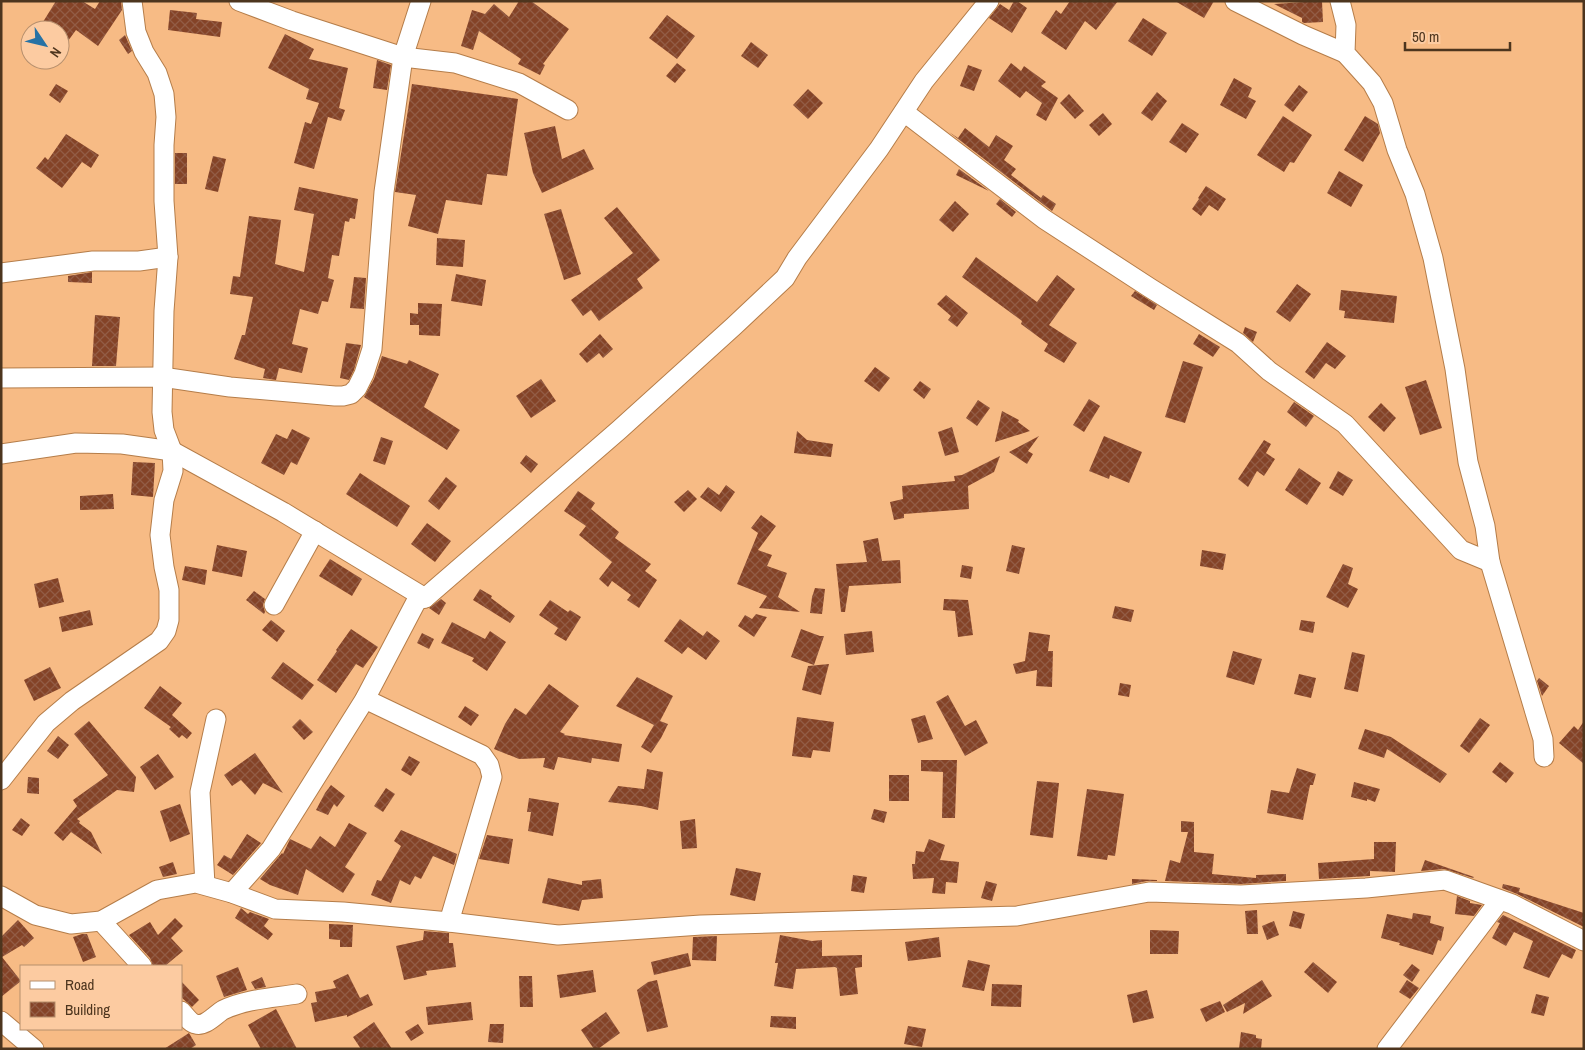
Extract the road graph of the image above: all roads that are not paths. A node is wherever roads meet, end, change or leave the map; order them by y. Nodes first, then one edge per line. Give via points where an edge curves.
1 (132, 1) edge
2 (239, 1) edge
3 (421, 1) edge
4 (989, 1) edge
5 (1235, 1) edge
6 (1340, 1) edge
7 (1344, 54) junction
8 (403, 57) junction
9 (568, 110) dead end
10 (904, 112) junction
11 (168, 257) junction
12 (1, 273) edge
13 (162, 377) junction
14 (1, 378) edge
15 (172, 451) junction
16 (1, 454) edge
17 (315, 532) junction
18 (1490, 562) junction
19 (425, 598) junction
20 (274, 605) dead end
21 (365, 698) junction
22 (216, 720) dead end
23 (1544, 758) dead end
24 (1, 780) edge
25 (205, 885) junction
26 (232, 893) junction
27 (1, 896) edge
28 (1500, 900) junction
29 (101, 921) junction
30 (448, 922) junction
31 (1584, 941) edge
32 (141, 965) edge
33 (297, 994) dead end
34 (182, 1012) edge
35 (1, 1021) edge
36 (34, 1049) edge
37 (1387, 1049) edge

1 - 11 street via 136,32 164,94 164,200
2 - 8 street
3 - 8 street
4 - 10 street via 924,81
5 - 7 street
6 - 7 street via 1346,25
7 - 18 street via 1372,83 1383,103 1397,150 1416,194 1433,258 1455,369 1468,462 1485,526
8 - 9 street via 455,63 519,83
8 - 13 street via 384,192 372,349 357,388 351,394 335,396 230,387
10 - 18 street via 1044,219 1238,343 1269,371 1345,424 1461,550
10 - 19 street via 784,278 619,430
11 - 12 street via 93,261
11 - 13 street
13 - 14 street
13 - 15 street via 164,430
15 - 16 street via 122,444 76,443
15 - 17 street
15 - 24 street via 173,471 164,500 160,535 169,590 166,632 159,641 72,701 46,723
17 - 19 street
17 - 20 street
18 - 23 street via 1543,739
19 - 21 street via 417,600
21 - 26 street via 271,849
21 - 30 street via 482,755 489,765 492,777
22 - 25 street via 200,792
25 - 26 street
25 - 29 street via 196,883 157,890
26 - 30 street via 275,909
27 - 29 street via 35,915 71,924
28 - 30 street via 1445,880 1241,895 1149,892 1017,916 701,925 558,935
28 - 31 street
28 - 37 street
29 - 32 street
33 - 34 street via 238,1004 196,1025
35 - 36 street

